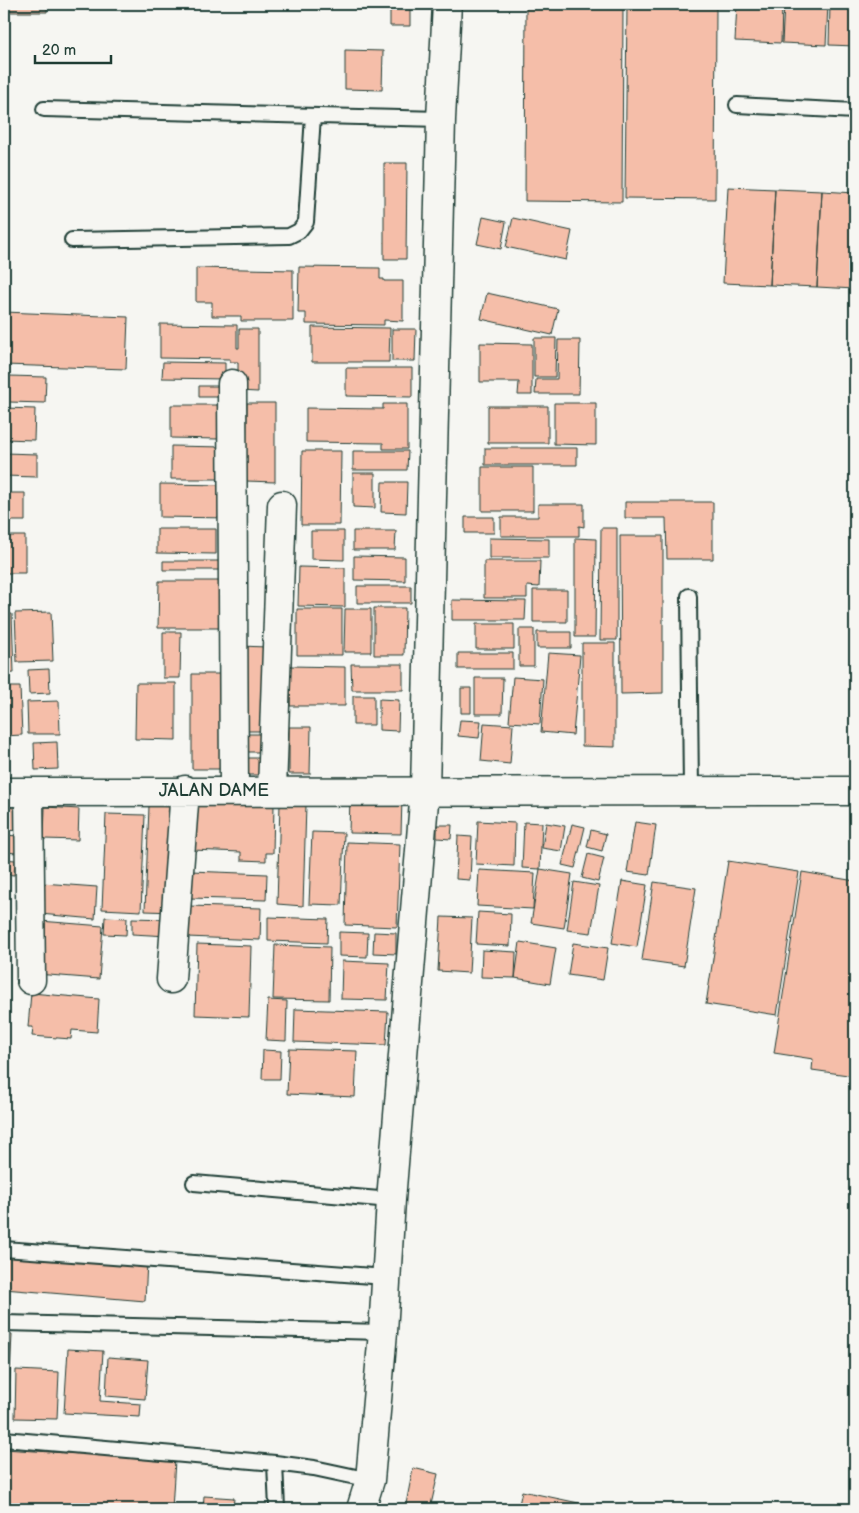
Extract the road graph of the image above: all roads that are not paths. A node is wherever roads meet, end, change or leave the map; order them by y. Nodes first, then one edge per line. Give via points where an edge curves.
1 (446, 4) edge
2 (737, 105) dead end
3 (44, 109) dead end
4 (855, 111) edge
5 (313, 116) junction
6 (440, 119) junction
7 (72, 240) dead end
8 (232, 384) dead end
9 (282, 505) dead end
10 (689, 596) dead end
11 (185, 790) junction
12 (234, 790) junction
13 (272, 790) junction
14 (424, 790) junction
15 (855, 790) edge
16 (691, 791) junction
17 (17, 792) edge
18 (172, 979) dead end
19 (31, 980) dead end
20 (194, 1184) dead end
21 (390, 1200) junction
22 (4, 1249) edge
23 (386, 1277) junction
24 (4, 1324) edge
25 (383, 1332) junction
26 (4, 1439) edge
27 (275, 1463) junction
28 (370, 1480) junction
29 (277, 1509) edge
30 (361, 1509) edge

1 - 6 street
2 - 4 lane
3 - 5 lane
5 - 6 lane
5 - 7 lane via 306,222 289,236
6 - 14 street
8 - 12 street
9 - 13 street
10 - 16 lane
11 - 12 street, JALAN DAME
11 - 17 street, JALAN DAME
11 - 18 street
12 - 13 street, JALAN DAME
13 - 14 street, JALAN DAME
14 - 16 street, JALAN DAME
14 - 21 street
15 - 16 street, JALAN DAME
17 - 19 street
20 - 21 lane
21 - 23 street
22 - 23 lane
23 - 25 street
24 - 25 lane
25 - 28 street
26 - 27 lane
27 - 28 lane
27 - 29 lane
28 - 30 street

